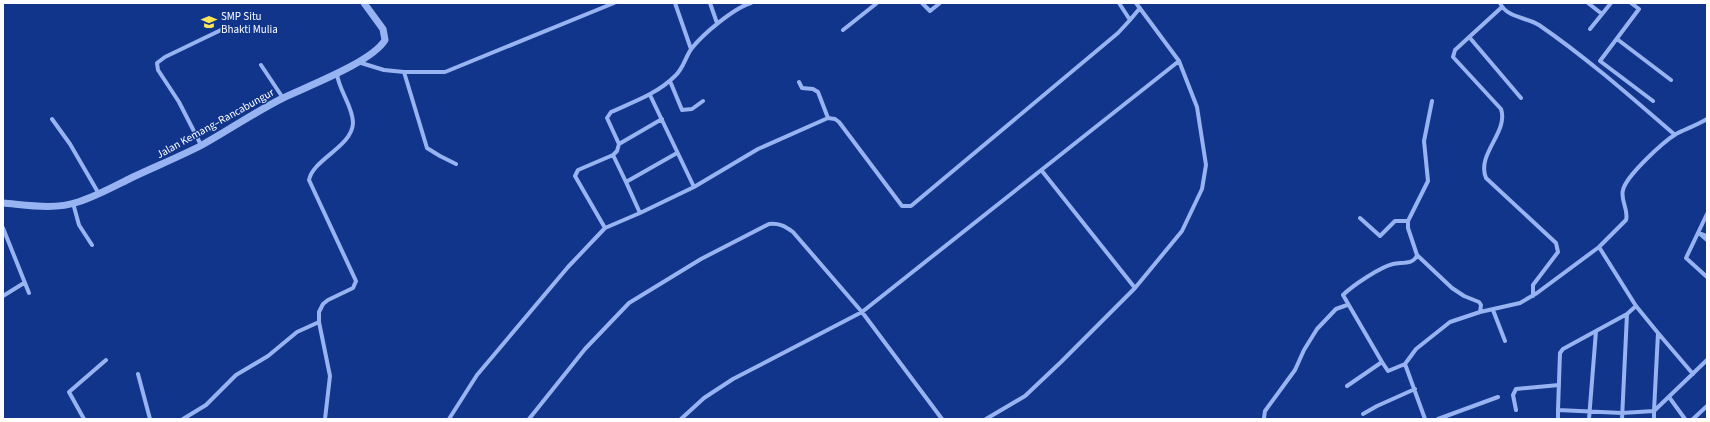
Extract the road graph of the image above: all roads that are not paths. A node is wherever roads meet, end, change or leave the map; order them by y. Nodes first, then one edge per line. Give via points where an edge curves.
1 (364, 3) edge
2 (614, 3) edge
3 (675, 3) edge
4 (710, 3) edge
5 (749, 3) edge
6 (877, 3) edge
7 (922, 3) edge
8 (940, 3) edge
9 (1119, 3) edge
10 (1136, 3) edge
11 (1588, 3) edge
12 (1611, 3) edge
13 (1631, 3) edge
14 (1501, 5) edge
15 (1140, 8) junction
16 (1602, 14) junction
17 (1130, 20) junction
18 (717, 23) junction
19 (1590, 29) dead end
20 (221, 30) dead end
21 (843, 30) dead end
22 (1470, 38) junction
23 (1617, 39) junction
24 (691, 49) junction
25 (1179, 61) junction
26 (358, 62) junction
27 (261, 65) dead end
28 (404, 72) junction
29 (337, 74) junction
30 (1671, 80) dead end
31 (670, 81) junction
32 (799, 82) dead end
33 (650, 95) junction
34 (283, 98) junction
35 (1521, 98) dead end
36 (703, 101) dead end
37 (1432, 101) dead end
38 (1653, 101) dead end
39 (828, 118) junction
40 (52, 119) dead end
41 (662, 119) junction
42 (1707, 119) edge
43 (1675, 135) junction
44 (619, 144) junction
45 (201, 145) junction
46 (677, 153) junction
47 (613, 156) junction
48 (456, 164) dead end
49 (1042, 170) junction
50 (626, 182) junction
51 (694, 186) junction
52 (99, 194) junction
53 (3, 203) edge
54 (73, 203) junction
55 (640, 213) junction
56 (1707, 214) edge
57 (1360, 218) dead end
58 (1408, 221) junction
59 (3, 228) edge
60 (605, 228) junction
61 (1698, 233) junction
62 (1707, 236) edge
63 (1707, 240) edge
64 (92, 245) dead end
65 (1598, 247) junction
66 (1417, 255) junction
67 (1707, 277) edge
68 (24, 283) junction
69 (1135, 288) junction
70 (29, 293) dead end
71 (3, 296) edge
72 (1533, 296) junction
73 (1347, 305) junction
74 (1636, 306) junction
75 (1493, 310) junction
76 (862, 312) junction
77 (1480, 312) junction
78 (1627, 314) junction
79 (319, 322) junction
80 (1596, 331) junction
81 (1658, 333) junction
82 (1505, 341) dead end
83 (106, 360) dead end
84 (1707, 360) edge
85 (1382, 362) junction
86 (1405, 364) junction
87 (138, 374) dead end
88 (1692, 374) junction
89 (1559, 385) junction
90 (1347, 386) dead end
91 (1415, 389) junction
92 (1669, 396) junction
93 (1498, 397) dead end
94 (1707, 406) edge
95 (1516, 410) dead end
96 (1558, 410) junction
97 (1589, 411) junction
98 (1654, 411) junction
99 (1680, 412) junction
100 (1622, 413) junction
101 (685, 414) junction
102 (1363, 414) dead end
103 (1264, 418) edge
104 (84, 419) edge
105 (150, 419) edge
106 (183, 419) edge
107 (325, 419) edge
108 (449, 419) edge
109 (530, 419) edge
110 (681, 419) edge
111 (687, 419) edge
112 (942, 419) edge
113 (986, 419) edge
114 (1425, 419) edge
115 (1438, 419) edge
116 (1558, 419) edge
117 (1589, 419) edge
118 (1622, 419) edge
119 (1654, 419) edge
120 (1680, 419) edge
121 (1685, 419) edge
122 (1693, 419) edge

1 - 26 street, Jalan Kemang–Rancabungur via 383,29 385,40 381,47
2 - 28 street via 445,72
3 - 24 street
4 - 18 street
5 - 18 street
6 - 21 street
7 - 8 street via 930,11
9 - 17 street
10 - 15 street
11 - 16 street
12 - 16 street
13 - 23 street via 1639,9
14 - 22 street
14 - 43 street via 1510,14 1538,25 1607,76
15 - 17 street
15 - 25 street
16 - 19 street
17 - 39 street via 911,206 902,206 839,122
18 - 24 street
20 - 45 street via 157,63 158,70 179,102
22 - 35 street
22 - 72 street via 1456,50 1453,57 1501,109 1503,116 1484,162 1484,175 1556,243 1558,252 1533,285
23 - 30 street
23 - 38 street via 1600,61
24 - 31 street via 681,70
25 - 49 street
25 - 69 street via 1197,107 1201,125 1206,165 1202,188 1182,231
26 - 28 street via 384,70
26 - 29 street, Jalan Kemang–Rancabungur
27 - 34 street
28 - 48 street via 427,148
29 - 34 street, Jalan Kemang–Rancabungur
29 - 79 street via 340,89 352,113 352,130 314,170 309,180 356,281 353,288 323,304 319,312
31 - 33 street
31 - 36 street via 682,110 692,109
32 - 39 street via 802,88 818,92
33 - 41 street
33 - 44 street via 607,115 606,118
34 - 45 street, Jalan Kemang–Rancabungur
37 - 58 street via 1424,141 1428,181
39 - 51 street via 758,149
40 - 52 street
41 - 44 street
41 - 46 street
42 - 43 street
43 - 65 street via 1628,179 1622,194 1626,220
44 - 47 street
45 - 52 street, Jalan Kemang–Rancabungur
46 - 50 street
46 - 51 street
47 - 50 street
47 - 60 street via 578,170 575,176
49 - 69 street
49 - 76 street
50 - 55 street
51 - 55 street
52 - 54 street, Jalan Kemang–Rancabungur
53 - 54 street, Jalan Kemang–Rancabungur via 47,206
54 - 64 street via 79,225
55 - 60 street
56 - 61 street
57 - 58 street via 1380,236 1395,221
58 - 66 street
59 - 68 street
60 - 108 street via 568,267 477,375
61 - 62 street
61 - 63 street
61 - 67 street via 1686,258
65 - 72 street
65 - 74 street
66 - 73 street via 1413,261 1391,264 1345,292 1342,295
66 - 77 street via 1452,288 1479,302
68 - 70 street
68 - 71 street
69 - 113 street via 1024,396
72 - 75 street via 1520,303
73 - 85 street
73 - 103 street via 1336,309 1317,329 1295,370 1265,410
74 - 78 street
74 - 81 street
75 - 77 street
75 - 82 street
76 - 101 street via 733,380 704,398
76 - 109 street via 793,232 785,226 769,224 701,259 629,303 585,349
76 - 112 street
77 - 86 street via 1443,326 1416,348
78 - 80 street
78 - 100 street
79 - 106 street via 297,332 268,356 236,375 206,405
79 - 107 street via 330,376
80 - 89 street via 1568,345 1560,353
80 - 97 street
81 - 88 street
81 - 98 street
83 - 104 street via 69,392
84 - 88 street
85 - 86 street via 1388,371
85 - 90 street
86 - 91 street
87 - 105 street
88 - 92 street
89 - 95 street via 1516,389 1513,395
89 - 96 street
91 - 102 street
91 - 114 street
92 - 98 street
92 - 99 street
93 - 115 street
94 - 122 street
96 - 97 street
96 - 116 street
97 - 100 street
97 - 117 street
98 - 100 street
98 - 119 street
99 - 120 street
99 - 121 street
100 - 118 street
101 - 110 street
101 - 111 street

